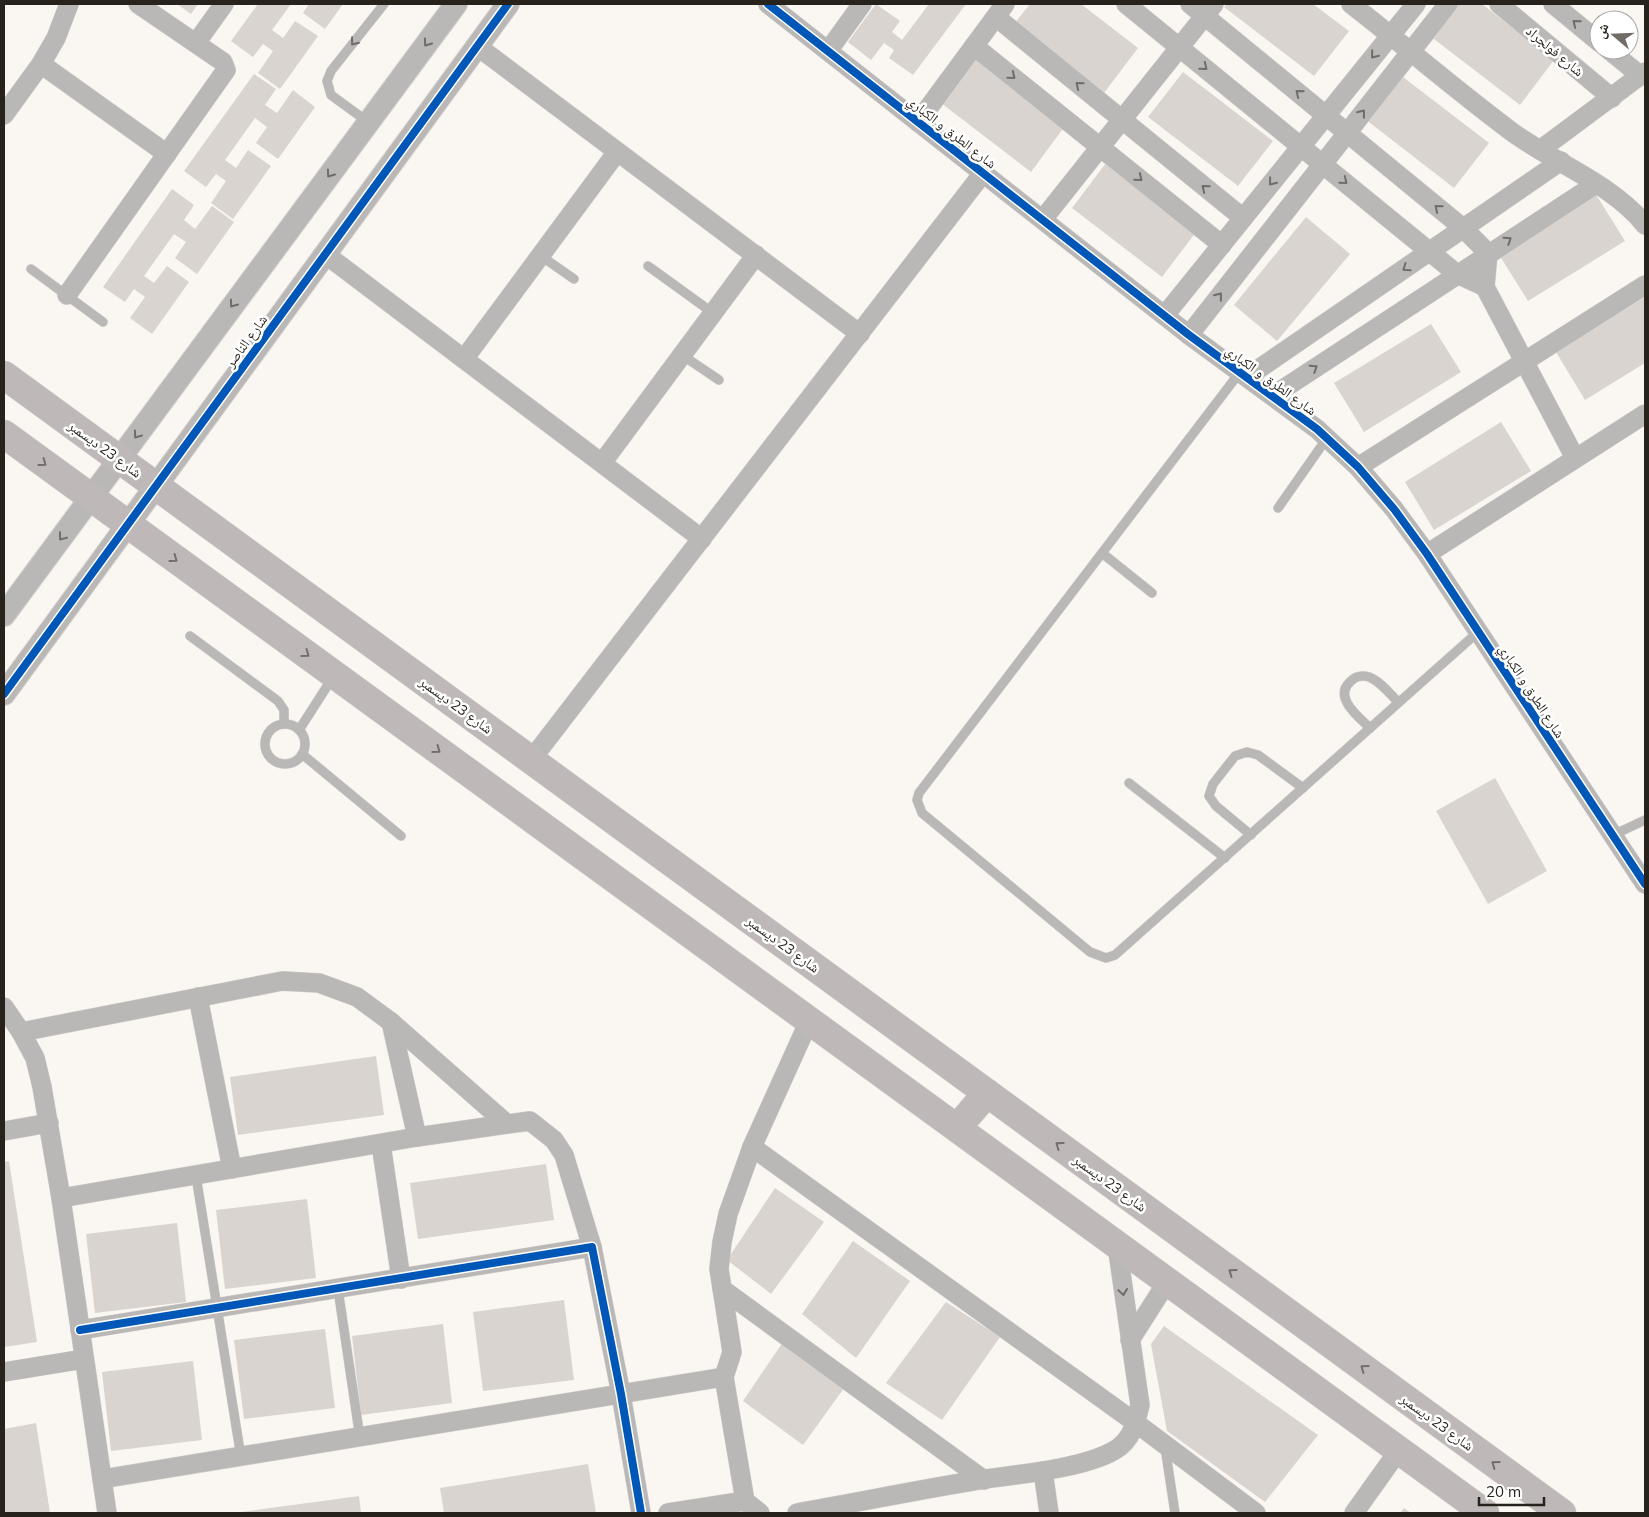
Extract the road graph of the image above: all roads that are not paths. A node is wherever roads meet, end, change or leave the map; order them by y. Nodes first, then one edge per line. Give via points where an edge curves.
1 (68, 4) edge
2 (138, 4) edge
3 (224, 4) edge
4 (384, 4) edge
5 (456, 4) edge
6 (508, 4) edge
7 (768, 4) edge
8 (862, 4) edge
9 (1126, 4) edge
10 (1190, 4) edge
11 (1351, 4) edge
12 (1416, 4) edge
13 (1448, 4) edge
14 (1499, 4) edge
15 (1553, 4) edge
16 (1000, 10) edge
17 (1210, 10) edge
18 (1589, 34) edge
19 (1390, 35) junction
20 (196, 44) junction
21 (477, 46) junction
22 (974, 46) junction
23 (1180, 48) junction
24 (828, 50) junction
25 (1411, 51) junction
26 (1623, 60) edge
27 (41, 64) junction
28 (1643, 74) edge
29 (1612, 98) junction
30 (4, 115) edge
31 (1326, 115) junction
32 (1122, 120) junction
33 (368, 122) junction
34 (918, 122) junction
35 (1347, 133) junction
36 (1301, 146) junction
37 (1100, 147) junction
38 (1540, 150) junction
39 (617, 152) junction
40 (167, 154) junction
41 (1561, 161) junction
42 (1323, 164) junction
43 (983, 173) junction
44 (1596, 184) junction
45 (1243, 218) junction
46 (1043, 219) junction
47 (1645, 225) edge
48 (1463, 228) junction
49 (1222, 245) junction
50 (1430, 251) junction
51 (1488, 253) junction
52 (325, 254) junction
53 (756, 255) junction
54 (541, 256) junction
55 (648, 266) dead end
56 (31, 269) dead end
57 (1456, 274) junction
58 (574, 278) dead end
59 (1645, 285) edge
60 (1485, 287) junction
61 (67, 295) junction
62 (713, 313) junction
63 (1165, 316) junction
64 (102, 322) dead end
65 (860, 334) junction
66 (1189, 335) junction
67 (682, 354) junction
68 (464, 359) junction
69 (1524, 363) junction
70 (4, 375) edge
71 (1244, 375) junction
72 (719, 380) dead end
73 (1274, 395) junction
74 (1645, 414) edge
75 (4, 434) edge
76 (1327, 438) junction
77 (1575, 458) junction
78 (119, 459) junction
79 (602, 463) junction
80 (1358, 468) junction
81 (156, 486) junction
82 (91, 497) junction
83 (1278, 508) dead end
84 (128, 524) junction
85 (702, 539) junction
86 (1102, 553) junction
87 (1426, 554) junction
88 (1152, 593) dead end
89 (4, 615) edge
90 (1478, 632) junction
91 (190, 636) dead end
92 (334, 675) junction
93 (4, 694) edge
94 (1398, 702) junction
95 (284, 724) junction
96 (1370, 728) junction
97 (299, 730) junction
98 (302, 754) junction
99 (531, 760) junction
100 (1129, 783) dead end
101 (1303, 788) junction
102 (1645, 820) edge
103 (1251, 835) junction
104 (1613, 835) junction
105 (401, 836) dead end
106 (1225, 858) junction
107 (1645, 884) edge
108 (198, 997) junction
109 (4, 1007) edge
110 (809, 1021) junction
111 (391, 1022) junction
112 (21, 1032) junction
113 (988, 1093) junction
114 (49, 1123) junction
115 (507, 1124) junction
116 (957, 1128) junction
117 (4, 1131) edge
118 (417, 1137) junction
119 (381, 1144) junction
120 (752, 1147) junction
121 (232, 1170) junction
122 (196, 1176) junction
123 (61, 1198) junction
124 (1117, 1245) junction
125 (592, 1247) junction
126 (400, 1279) junction
127 (1167, 1282) junction
128 (338, 1289) junction
129 (722, 1290) junction
130 (217, 1308) junction
131 (80, 1330) junction
132 (1130, 1340) junction
133 (84, 1359) junction
134 (4, 1372) edge
135 (724, 1378) junction
136 (621, 1394) junction
137 (1136, 1423) junction
138 (360, 1438) junction
139 (1164, 1444) junction
140 (1399, 1450) junction
141 (241, 1457) junction
142 (1043, 1471) junction
143 (102, 1479) junction
144 (984, 1480) junction
145 (745, 1501) junction
146 (107, 1513) edge
147 (641, 1513) edge
148 (668, 1513) edge
149 (760, 1513) edge
150 (797, 1513) edge
151 (1049, 1513) edge
152 (1175, 1513) edge
153 (1256, 1513) edge
154 (1354, 1513) edge
155 (1485, 1513) edge
156 (1562, 1513) edge

1 - 27 street via 56,38
2 - 20 street
3 - 20 street
4 -> 33 lane via 327,81 331,95
5 -> 33 street
6 - 21 street, شارع الناصر
7 - 24 street, شارع الطرق و الكباري
8 - 24 street
9 - 23 street
10 - 17 street
11 - 19 street
12 - 19 street
13 - 25 street
14 - 29 street, شارع فولجراد
18 -> 15 street
16 - 22 street
32 -> 16 street
17 - 23 street
31 -> 17 street
19 - 25 street
19 -> 31 street
20 - 40 street via 223,62 226,70
21 - 39 street
21 - 52 street, شارع الناصر
22 - 34 street
22 -> 37 street
23 - 32 street
23 -> 36 street
24 - 34 street, شارع الطرق و الكباري
35 -> 25 street
25 - 38 street via 1512,132
26 - 28 street
27 - 30 street
27 - 40 street
28 - 29 street
29 - 38 street
31 - 35 street
31 - 36 street
32 - 37 street
45 -> 32 street
33 -> 78 street
34 - 43 street, شارع الطرق و الكباري
35 - 42 street
48 -> 35 street
36 - 42 street
36 -> 45 street
37 - 46 street
37 -> 49 street
38 - 41 street
39 - 53 street
39 - 54 street
40 - 61 street
41 - 44 street
41 - 48 street
42 -> 50 street
66 -> 42 street
43 - 46 street, شارع الطرق و الكباري
43 - 65 street
44 - 47 street via 1636,213
51 -> 44 street
45 - 49 street
46 - 63 street, شارع الطرق و الكباري
48 - 50 street
48 - 51 street
49 - 63 street
50 - 57 street
50 -> 71 street
51 - 57 street
51 - 60 street
52 - 68 street
52 - 81 street, شارع الناصر
53 - 62 street
53 - 65 street
54 - 58 lane
54 - 68 street
55 - 62 lane
56 - 61 lane
57 - 60 street
73 -> 57 street
59 - 69 street
60 - 69 street
61 - 64 lane
62 - 67 street
63 - 66 street, شارع الطرق و الكباري
65 - 85 street
66 - 71 street, شارع الطرق و الكباري
67 - 72 lane
67 - 79 street
68 - 79 street
69 - 77 street
69 - 80 street
70 - 78 main road, شارع 23 ديسمبر
71 - 73 street, شارع الطرق و الكباري
71 - 86 lane
73 - 76 street, شارع الطرق و الكباري
74 - 77 street
75 -> 82 main road
76 - 80 street, شارع الطرق و الكباري
76 - 83 lane
77 - 87 street
78 - 81 main road, شارع 23 ديسمبر
78 - 82 street
79 - 85 street
80 - 87 street, شارع الطرق و الكباري via 1394,509
81 - 84 street, شارع الناصر
81 - 99 main road, شارع 23 ديسمبر
82 - 84 main road
82 -> 89 street
84 -> 92 main road
84 - 93 street, شارع الناصر
85 - 99 street
86 - 88 lane
86 - 106 lane via 919,793 918,807 1090,952 1106,958 1122,950
87 - 90 street, شارع الطرق و الكباري
90 - 94 lane
90 - 104 street, شارع الطرق و الكباري
91 - 95 lane via 278,701 284,710
92 - 97 lane
92 -> 110 main road
94 - 96 lane
94 - 96 lane via 1374,680 1360,676 1347,684 1345,699 1348,706
95 - 97 lane
95 - 98 lane via 269,732 265,741 270,758 287,764
96 - 101 lane
97 - 98 lane via 303,737
98 - 105 lane
99 - 113 main road, شارع 23 ديسمبر
100 - 106 lane
101 - 103 lane
101 - 103 lane via 1258,755 1247,752 1235,756 1212,784 1209,796 1216,806
102 - 104 lane
103 - 106 lane
104 - 107 street, شارع الطرق و الكباري
108 - 111 street via 282,981 310,982 337,988
108 - 112 street
108 - 121 street
109 - 112 street
110 - 116 main road
110 - 120 street
111 - 115 street
111 - 118 street
112 - 114 street via 35,1058
113 - 116 main road
156 -> 113 main road, شارع 23 ديسمبر
114 - 117 street
114 - 123 street
115 - 118 street
115 - 125 street via 530,1121 554,1140 564,1155
116 - 124 main road
118 - 119 street
119 - 121 street
119 - 126 street
120 - 129 street via 728,1214 722,1242 719,1269
120 - 137 street
121 - 122 street
122 - 123 street
122 - 130 lane
123 - 131 street
124 - 127 main road
124 -> 132 street
125 - 126 street
125 - 136 street
126 - 128 street
127 - 132 street
127 - 140 main road
128 - 130 street
128 - 138 lane
129 - 135 street via 732,1352
129 - 144 street
130 - 131 street
130 - 141 lane
131 - 133 street
132 - 137 street via 1140,1405
133 - 134 street
133 - 143 street
135 - 136 street
135 - 145 street
136 - 138 street
136 - 147 street
137 - 139 street
137 - 142 street via 1129,1437 1117,1449
138 - 141 street
139 - 152 lane
139 - 153 street
140 - 154 street
140 - 155 main road
141 - 143 street
142 - 144 street
142 - 151 street
143 - 146 street
144 - 150 street
145 - 148 street
145 - 149 street

